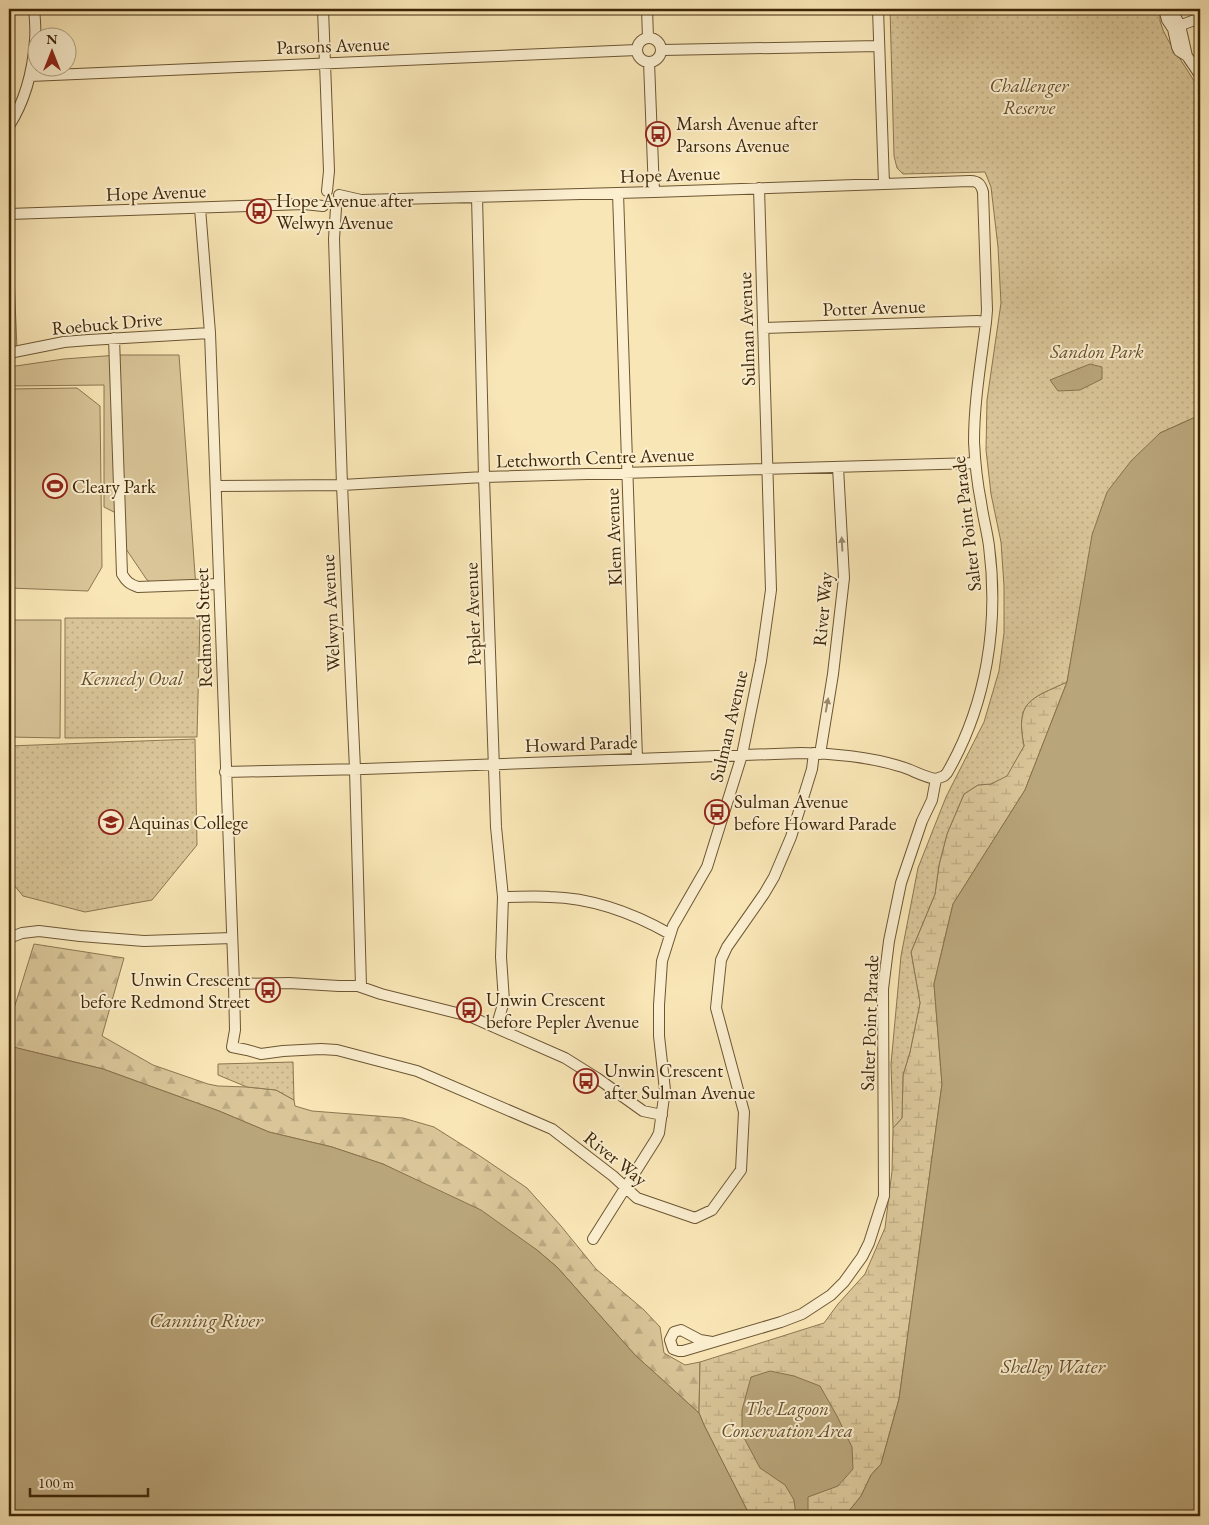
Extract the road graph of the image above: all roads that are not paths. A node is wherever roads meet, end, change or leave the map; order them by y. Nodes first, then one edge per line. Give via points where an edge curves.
1 (34, 9) edge
2 (323, 9) edge
3 (647, 9) edge
4 (878, 9) edge
5 (1164, 9) edge
6 (1171, 9) edge
7 (1200, 18) edge
8 (1176, 27) junction
9 (35, 28) edge
10 (648, 38) junction
11 (879, 46) junction
12 (637, 50) junction
13 (662, 50) junction
14 (649, 62) junction
15 (325, 63) junction
16 (78, 74) edge
17 (1200, 75) edge
18 (29, 78) edge
19 (9, 126) edge
20 (979, 183) joint
21 (884, 184) junction
22 (759, 188) junction
23 (654, 192) junction
24 (618, 193) junction
25 (477, 197) junction
26 (331, 200) junction
27 (200, 208) junction
28 (9, 214) edge
29 (986, 322) junction
30 (764, 328) junction
31 (210, 333) junction
32 (114, 338) junction
33 (9, 353) edge
34 (976, 463) junction
35 (838, 467) junction
36 (768, 469) junction
37 (628, 473) junction
38 (484, 477) junction
39 (342, 485) junction
40 (216, 486) junction
41 (218, 584) junction
42 (817, 753) junction
43 (742, 755) junction
44 (637, 759) junction
45 (495, 763) junction
46 (355, 769) junction
47 (225, 772) junction
48 (936, 779) junction
49 (503, 897) junction
50 (670, 934) junction
51 (9, 938) edge
52 (232, 938) junction
53 (234, 984) junction
54 (361, 986) junction
55 (496, 1028) junction
56 (232, 1047) joint
57 (662, 1115) junction
58 (625, 1189) junction
59 (593, 1239) dead end
60 (712, 1342) dead end

1 - 9 street
2 - 15 street, Welwyn Avenue
3 - 10 street
4 - 11 street
5 - 8 street via 1167,20
6 - 8 street
7 - 8 street
8 - 17 street via 1177,47
10 - 12 street via 639,43
10 - 13 street via 659,42
11 - 13 street
11 - 21 street
12 - 14 street via 639,57
12 - 15 street, Parsons Avenue
13 - 14 street via 656,60
14 - 23 street
15 - 16 street, Parsons Avenue
15 - 26 street, Welwyn Avenue
18 - 19 street
20 - 21 street, Hope Avenue
20 - 29 street, Salter Point Parade via 983,192
21 - 22 street, Hope Avenue
22 - 23 street, Hope Avenue
22 - 30 street, Sulman Avenue
23 - 24 street, Hope Avenue
24 - 25 street, Hope Avenue
24 - 37 street, Klem Avenue
25 - 26 street, Hope Avenue
25 - 38 street, Pepler Avenue
26 - 27 street, Hope Avenue
26 - 39 street, Welwyn Avenue
27 - 28 street, Hope Avenue
27 - 31 street, Redmond Street
29 - 30 street, Potter Avenue
29 - 34 street, Salter Point Parade via 976,397
30 - 36 street, Sulman Avenue
31 - 32 street, Roebuck Drive
31 - 40 street, Redmond Street
32 - 33 street, Roebuck Drive via 64,342
32 - 41 street via 122,574 131,585 138,587
34 - 35 street, Letchworth Centre Avenue
34 - 48 street, Salter Point Parade via 991,558 991,643 981,692 966,736 947,773
35 - 36 street, Letchworth Centre Avenue
42 -> 35 street, River Way via 833,674 844,578
36 - 37 street, Letchworth Centre Avenue
36 - 43 street, Sulman Avenue via 771,590 762,661
37 - 38 street, Letchworth Centre Avenue
37 - 44 street, Klem Avenue
38 - 39 street, Letchworth Centre Avenue
38 - 45 street, Pepler Avenue
39 - 40 street, Letchworth Centre Avenue
39 - 46 street, Welwyn Avenue
40 - 41 street, Redmond Street
41 - 47 street, Redmond Street
42 - 43 street, Howard Parade
42 - 48 street, Howard Parade via 879,761
42 - 58 street, River Way via 791,837 774,877 721,960 716,1008 744,1112 741,1170 712,1210 695,1218 639,1200
43 - 44 street, Howard Parade
43 - 50 street, Sulman Avenue via 707,867
44 - 45 street, Howard Parade
45 - 46 street, Howard Parade
45 - 49 street, Pepler Avenue via 496,827
46 - 47 street, Howard Parade
46 - 54 street, Welwyn Avenue
47 - 52 street, Redmond Street
48 - 60 street, Salter Point Parade via 932,800 901,883 889,941 883,989 884,1196 869,1243 844,1282 818,1304 781,1322
49 - 50 street via 550,897 608,906
49 - 55 street, Pepler Avenue via 501,957 504,1002
50 - 57 street, Sulman Avenue via 662,961 659,1005 665,1082
51 - 52 street via 39,930 144,941
52 - 53 street, Redmond Street
53 - 54 street
53 - 56 street, Redmond Street
54 - 55 street via 469,1016
55 - 57 street via 565,1058 643,1110
56 - 58 street, River Way via 260,1054 337,1050 417,1071 552,1129
57 - 58 street, Sulman Avenue via 656,1139
58 - 59 street, Sulman Avenue

